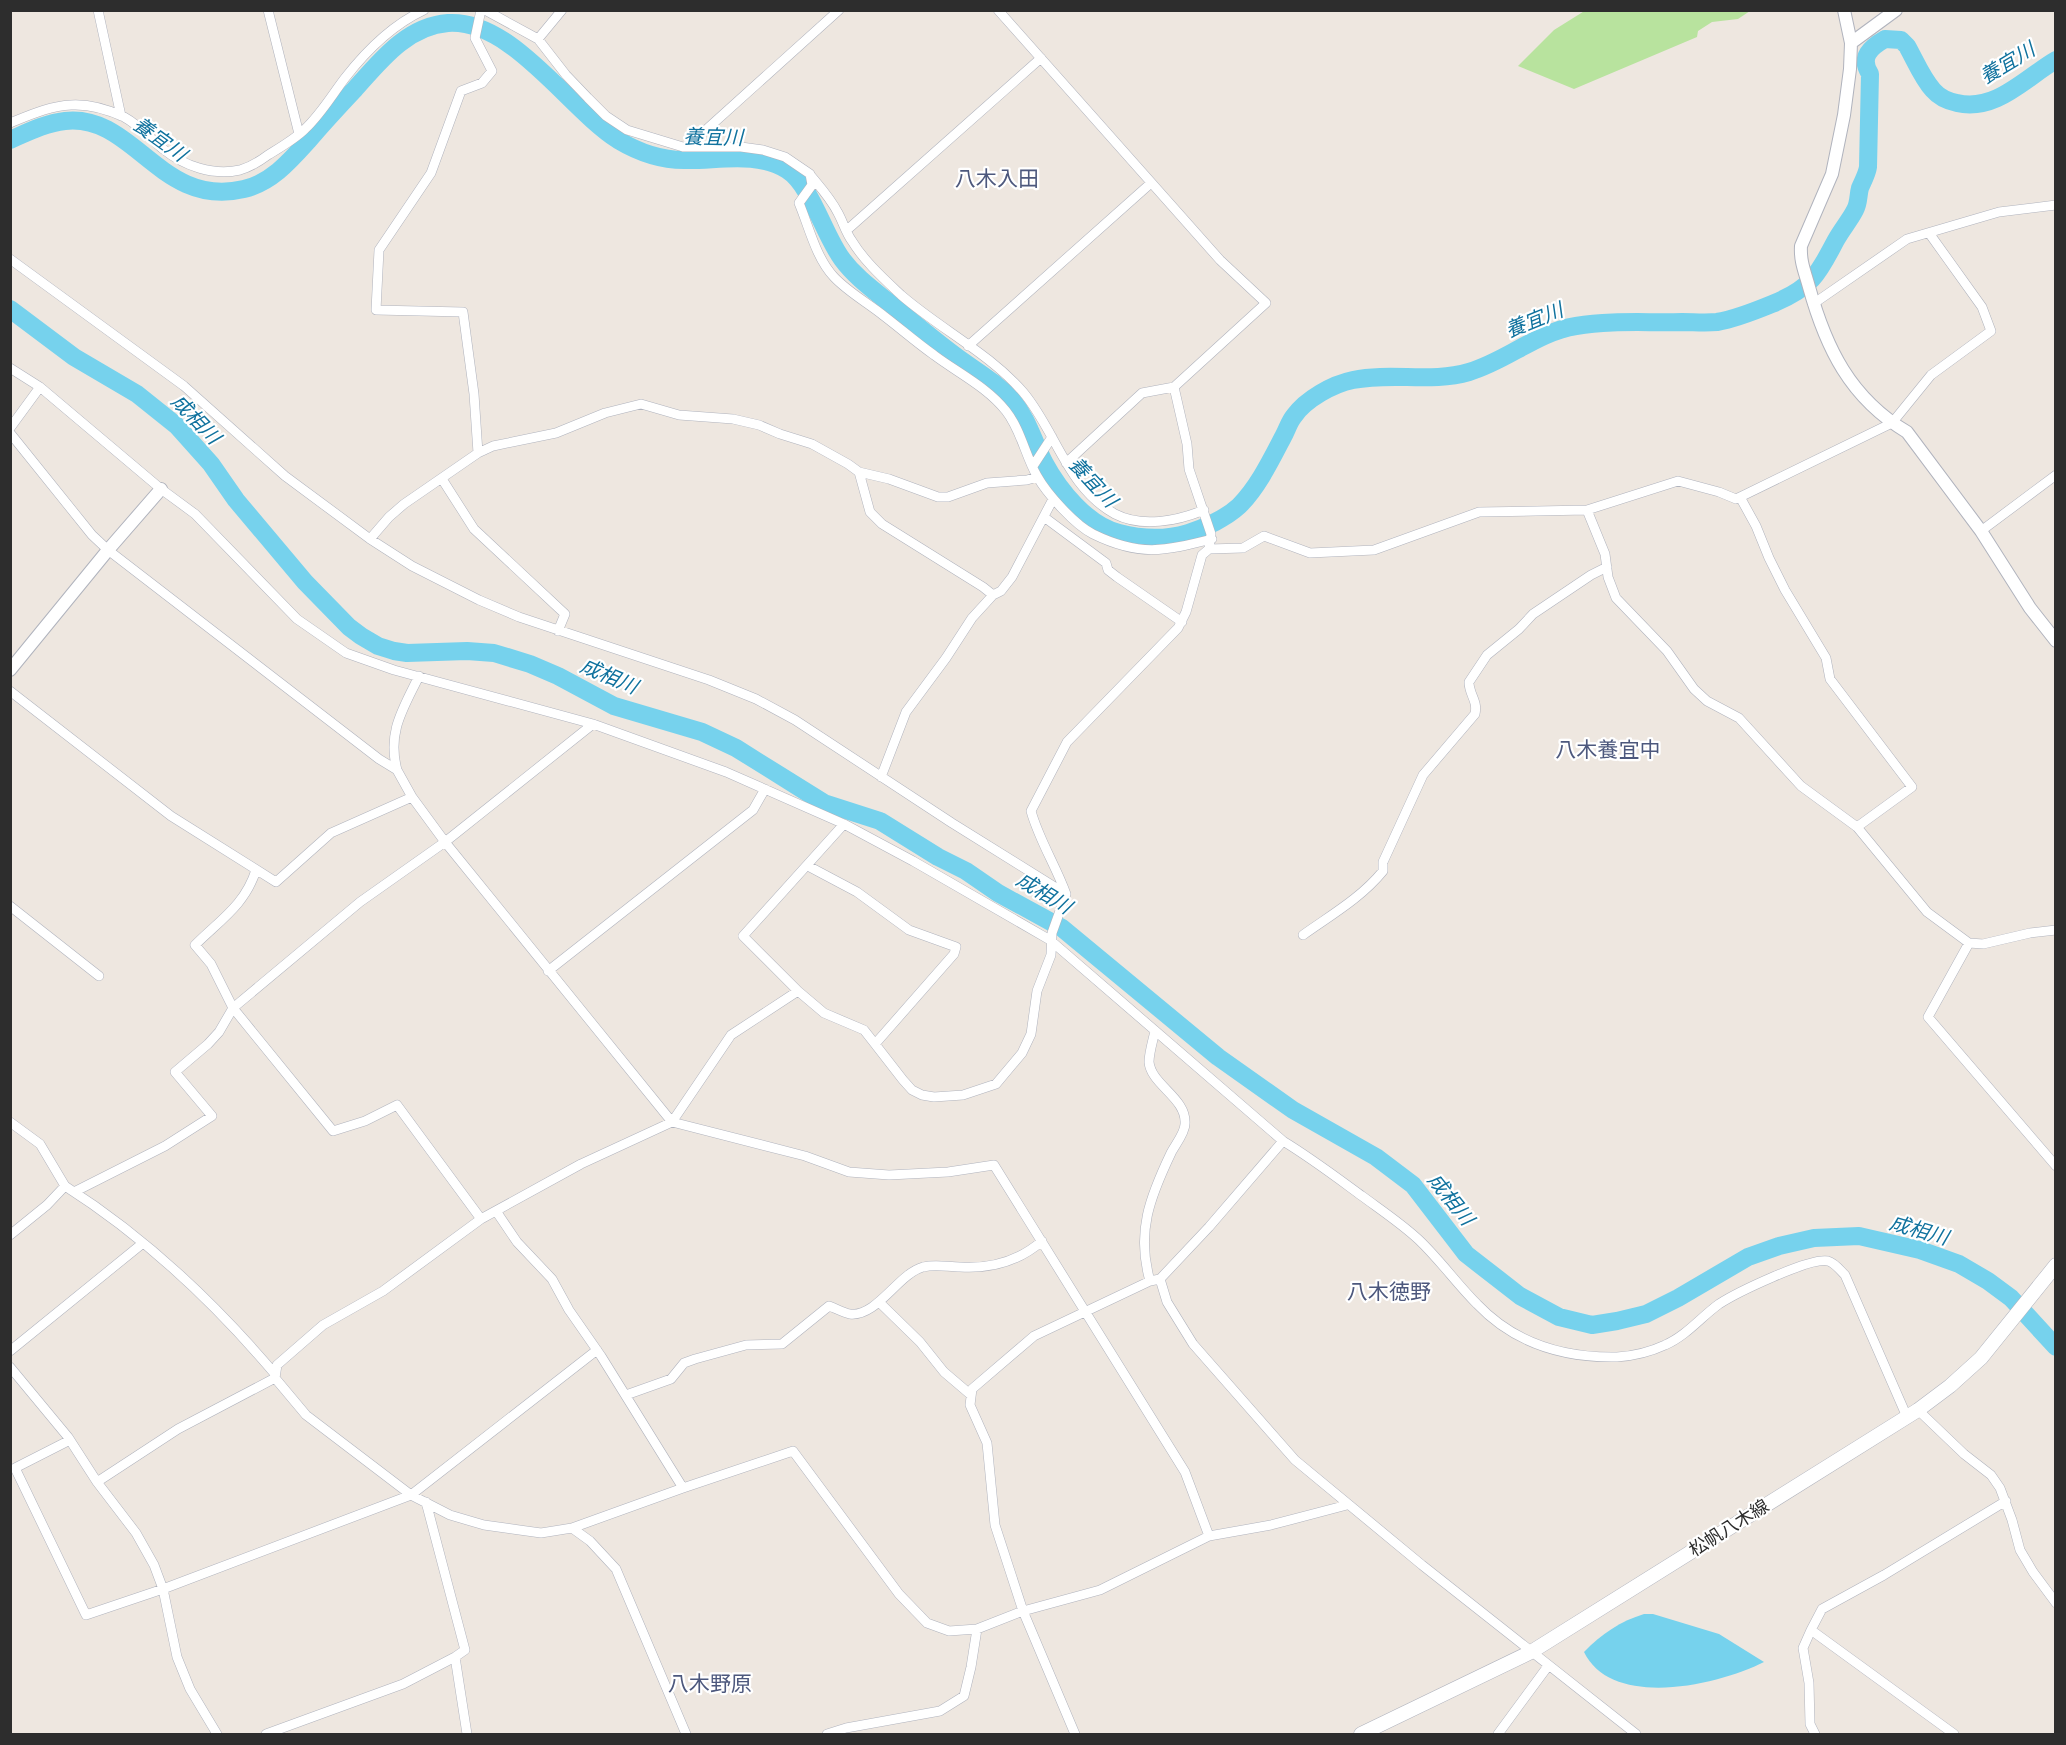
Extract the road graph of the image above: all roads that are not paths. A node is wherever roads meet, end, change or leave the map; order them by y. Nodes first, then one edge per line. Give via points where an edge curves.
1 (98, 10) edge
2 (268, 10) edge
3 (424, 10) edge
4 (483, 10) edge
5 (562, 10) edge
6 (839, 10) edge
7 (998, 10) edge
8 (1844, 10) edge
9 (1896, 10) edge
10 (538, 39) junction
11 (1851, 43) junction
12 (1041, 58) junction
13 (121, 116) junction
14 (10, 123) edge
15 (299, 134) junction
16 (687, 147) junction
17 (810, 174) junction
18 (1151, 183) junction
19 (2055, 205) edge
20 (847, 230) junction
21 (1929, 232) junction
22 (10, 260) edge
23 (1814, 304) junction
24 (968, 346) junction
25 (10, 368) edge
26 (40, 387) junction
27 (1174, 387) junction
28 (1892, 423) junction
29 (10, 428) edge
30 (10, 433) edge
31 (1052, 437) junction
32 (478, 453) junction
33 (1066, 463) junction
34 (1034, 464) junction
35 (859, 472) junction
36 (2055, 474) edge
37 (1037, 477) junction
38 (442, 479) junction
39 (161, 489) junction
40 (1740, 497) junction
41 (1053, 499) junction
42 (1204, 510) junction
43 (1587, 510) junction
44 (1044, 517) junction
45 (1981, 531) junction
46 (1211, 536) junction
47 (370, 539) junction
48 (1209, 549) junction
49 (108, 550) junction
50 (1607, 567) junction
51 (993, 595) junction
52 (1182, 622) junction
53 (558, 631) junction
54 (2055, 641) edge
55 (10, 670) edge
56 (419, 676) junction
57 (10, 691) edge
58 (592, 724) junction
59 (397, 770) junction
60 (881, 777) junction
61 (765, 789) junction
62 (412, 796) junction
63 (844, 824) junction
64 (1857, 827) junction
65 (445, 842) junction
66 (808, 866) junction
67 (256, 870) junction
68 (1066, 894) junction
69 (10, 906) edge
70 (2055, 930) edge
71 (1303, 935) dead end
72 (1051, 936) junction
73 (1969, 943) junction
74 (548, 971) junction
75 (99, 976) dead end
76 (798, 991) junction
77 (233, 1008) junction
78 (1155, 1031) junction
79 (875, 1044) junction
80 (10, 1122) edge
81 (672, 1122) junction
82 (1283, 1141) junction
83 (2055, 1166) edge
84 (65, 1186) junction
85 (74, 1192) junction
86 (496, 1211) junction
87 (482, 1219) junction
88 (10, 1235) edge
89 (1042, 1241) junction
90 (143, 1243) junction
91 (2055, 1265) edge
92 (1155, 1280) junction
93 (879, 1302) junction
94 (1086, 1311) junction
95 (597, 1350) junction
96 (10, 1351) edge
97 (10, 1367) edge
98 (275, 1376) junction
99 (626, 1395) junction
100 (971, 1395) junction
101 (1912, 1413) junction
102 (70, 1440) junction
103 (13, 1470) edge
104 (97, 1482) junction
105 (683, 1488) junction
106 (411, 1495) junction
107 (2006, 1501) junction
108 (426, 1502) junction
109 (1347, 1504) junction
110 (572, 1528) junction
111 (1209, 1536) junction
112 (164, 1589) junction
113 (2055, 1603) edge
114 (1023, 1611) junction
115 (977, 1629) junction
116 (1811, 1630) junction
117 (1531, 1652) junction
118 (455, 1658) junction
119 (1548, 1666) junction
120 (217, 1734) edge
121 (266, 1734) edge
122 (467, 1734) edge
123 (686, 1734) edge
124 (827, 1734) edge
125 (1075, 1734) edge
126 (1361, 1734) edge
127 (1498, 1734) edge
128 (1635, 1734) edge
129 (1815, 1734) edge
130 (1954, 1734) edge

1 - 13 street
2 - 15 street
3 - 15 street via 377,42
4 - 10 street
4 - 32 street via 475,38 492,71 482,83 460,91 431,173 379,250 376,310 463,312
5 - 10 street
6 - 16 street
7 - 12 street
8 - 11 street
9 - 11 street
10 - 16 street via 606,116 627,130
11 - 23 street via 1832,174 1801,246 1800,258
12 - 18 street
12 - 20 street
13 - 14 street via 73,105 52,107
13 - 15 street via 187,164 223,172 241,170 259,161
16 - 17 street via 763,150 785,157
17 - 20 street via 833,203
17 - 34 street via 812,185 799,203 821,256 835,277 998,402
18 - 24 street
18 - 27 street via 1220,260 1266,303
19 - 21 street via 1999,212
20 - 24 street via 860,253 902,295
21 - 23 street via 1907,239
21 - 28 street via 1982,308 1991,331 1931,375
22 - 47 street via 184,386 285,476
23 - 28 street via 1844,371 1866,400
24 - 31 street via 1023,392
25 - 26 street
26 - 29 street
26 - 39 street
27 - 33 street via 1142,393
27 - 42 street via 1189,469
28 - 40 street
28 - 45 street via 1907,432
30 - 49 street
31 - 33 street
31 - 34 street
32 - 35 street via 493,446 556,433 640,404 679,415 759,425 812,444
32 - 38 street
33 - 42 street via 1081,486 1118,515 1134,520 1173,520
34 - 37 street
35 - 37 street via 948,497 987,483
35 - 51 street via 870,512 882,524
36 - 45 street
37 - 41 street
38 - 47 street via 404,504
38 - 53 street via 474,529 565,614
39 - 49 street
39 - 56 street via 195,514 297,620 346,653
40 - 43 street via 1678,481
40 - 64 street via 1785,590 1826,658 1830,679 1912,787
41 - 44 street
41 - 46 street via 1091,533 1127,547 1170,550
42 - 46 street
43 - 48 street via 1479,512 1374,550 1310,553 1264,536 1243,548
43 - 50 street
44 - 51 street via 1012,577
44 - 52 street via 1106,563 1117,577
45 - 54 street
46 - 48 street
47 - 53 street via 412,566 479,600
48 - 52 street via 1202,555
49 - 55 street
49 - 59 street
50 - 64 street via 1616,598 1667,651 1694,688 1707,701 1739,718 1801,786
50 - 71 street via 1533,614 1487,655 1469,682 1477,705 1475,714 1423,775 1383,862 1383,871 1373,884
51 - 60 street via 972,618 906,712
52 - 68 street via 1067,742 1031,811
53 - 60 street via 646,658 756,699
56 - 58 street
56 - 59 street via 393,740
57 - 67 street via 171,816
58 - 61 street
58 - 65 street
59 - 62 street
60 - 68 street
61 - 63 street
61 - 74 street via 753,810
62 - 65 street
62 - 67 street via 331,833 276,882
63 - 66 street
63 - 72 street
64 - 73 street via 1927,912
65 - 74 street
65 - 77 street via 360,902
66 - 76 street via 743,936
66 - 79 street via 857,892 909,930 956,947
67 - 77 street via 240,903 195,945 211,964
68 - 72 street
69 - 75 street
70 - 73 street via 1983,944
72 - 78 street
72 - 79 street via 1051,955 1037,991 1031,1034 1022,1053 996,1083 963,1095 922,1095 908,1085
73 - 83 street via 1928,1017
74 - 81 street
76 - 79 street via 824,1012 864,1030
76 - 81 street via 731,1035
77 - 85 street via 219,1032 175,1072 212,1116 165,1146
77 - 87 street via 333,1131 397,1105
78 - 82 street
78 - 92 street via 1149,1061 1152,1071 1182,1108 1186,1125 1152,1195 1145,1226 1143,1252
80 - 84 street via 40,1144
81 - 86 street via 581,1164
81 - 89 street via 805,1156 849,1172 889,1175 994,1165
82 - 92 street
82 - 101 street via 1418,1239 1495,1322 1543,1348 1599,1356 1640,1354 1666,1345 1746,1288 1828,1261 1845,1275
84 - 85 street
84 - 88 street
85 - 90 street
86 - 87 street
86 - 95 street via 517,1242 552,1279
87 - 98 street via 383,1291 323,1325 277,1365
89 - 93 street via 1022,1256 996,1265 922,1268 908,1275
89 - 94 street
90 - 96 street
90 - 98 street via 212,1304
91 - 101 main road, 松帆八木線 via 1981,1358
92 - 94 street
92 - 109 street via 1193,1344 1295,1460
93 - 99 street via 850,1314 829,1306 782,1344 746,1345 694,1359 684,1363 666,1382
93 - 100 street
94 - 100 street via 1034,1336 972,1389
94 - 111 street via 1185,1472
95 - 99 street
95 - 106 street
97 - 102 street
98 - 104 street via 178,1428
98 - 106 street via 306,1415
99 - 105 street
100 - 114 street via 970,1405 987,1443 995,1526
101 - 107 street via 1990,1475
101 - 117 main road, 松帆八木線
102 - 103 street
102 - 104 street
103 - 112 street via 86,1615
104 - 112 street via 136,1533
105 - 110 street
105 - 115 street via 793,1451 899,1594 927,1623 949,1631
106 - 108 street
106 - 112 street
107 - 113 street via 2020,1550
107 - 116 street via 1822,1609
108 - 110 street via 450,1515 484,1525 541,1533
108 - 118 street via 465,1650
109 - 111 street via 1271,1525
109 - 117 street
110 - 123 street via 616,1569
111 - 114 street via 1100,1590
112 - 120 street via 177,1657 190,1689
114 - 115 street
114 - 125 street
115 - 124 street via 964,1696 940,1711
116 - 129 street via 1803,1648 1810,1724
116 - 130 street
117 - 119 street
117 - 126 main road, 松帆八木線
118 - 121 street via 403,1684
118 - 122 street
119 - 127 street
119 - 128 street

